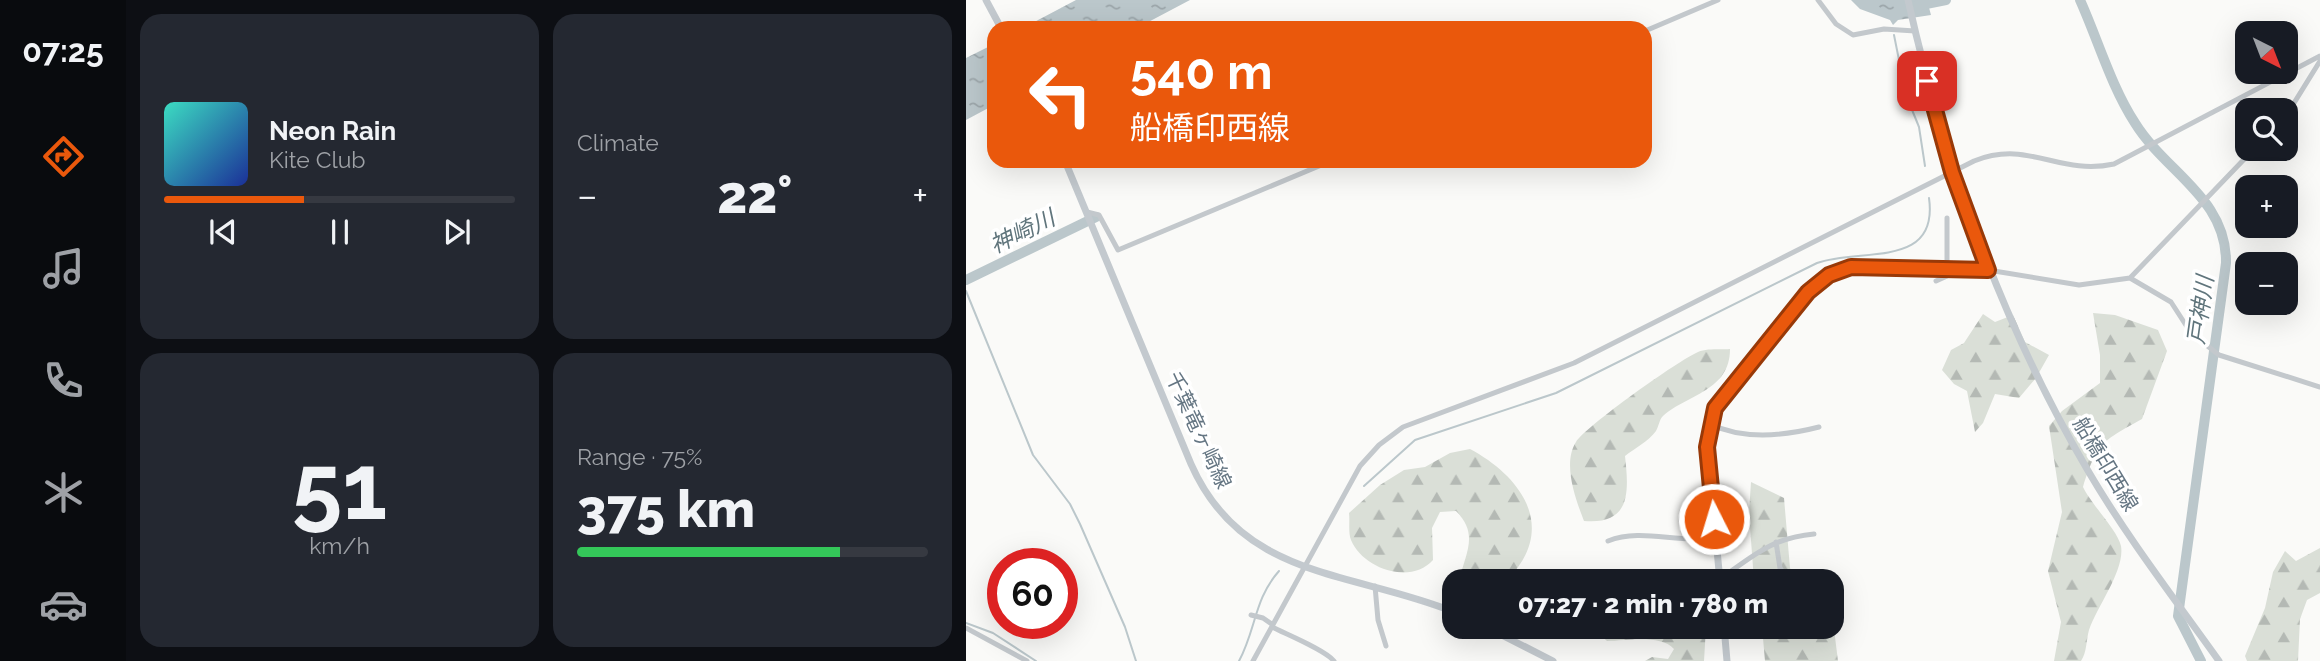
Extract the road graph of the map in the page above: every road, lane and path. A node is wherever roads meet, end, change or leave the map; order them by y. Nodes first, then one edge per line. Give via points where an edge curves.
1 (986, 0) edge
2 (1718, 0) edge
3 (1818, 0) edge
4 (1908, 0) edge
5 (997, 21) edge
6 (1652, 28) edge
7 (1915, 30) junction
8 (2320, 55) edge
9 (2320, 61) edge
10 (2297, 98) edge
11 (2243, 161) edge
12 (1068, 168) edge
13 (1314, 168) edge
14 (1952, 172) junction
15 (1089, 218) junction
16 (1947, 218) dead end
17 (1948, 270) junction
18 (1988, 270) junction
19 (2130, 278) junction
20 (1936, 281) dead end
21 (2320, 387) edge
22 (1710, 424) junction
23 (1819, 427) dead end
24 (1714, 519) junction
25 (1814, 534) dead end
26 (1608, 541) dead end
27 (1776, 542) junction
28 (1305, 567) junction
29 (1719, 569) edge
30 (1730, 569) edge
31 (1781, 569) edge
32 (1375, 586) junction
33 (1442, 608) edge
34 (1251, 615) dead end
35 (1272, 626) junction
36 (966, 628) edge
37 (1510, 639) edge
38 (1725, 639) edge
39 (1386, 646) dead end
40 (1027, 661) edge
41 (1253, 661) edge
42 (1334, 661) edge
43 (1553, 661) edge
44 (1727, 661) edge
45 (2220, 661) edge

1 - 5 main road
2 - 6 street
3 - 7 street via 1836,24 1853,35
4 - 7 main road, 船橋印西線
7 - 14 main road, 船橋印西線
8 - 14 street via 2126,159 2079,168 2014,152 1993,154
9 - 10 street
11 - 19 street
12 - 15 main road, 千葉竜ヶ崎線
13 - 15 street via 1118,250 1099,215
14 - 18 main road, 船橋印西線
14 - 28 street via 1574,363 1403,427 1360,466
15 - 28 main road, 千葉竜ヶ崎線 via 1207,497 1261,548
16 - 17 street
17 - 18 main road
17 - 20 street via 1945,279
17 - 22 main road via 1861,267 1829,275 1808,292 1726,391
18 - 19 street via 2080,285
18 - 45 main road, 船橋印西線 via 2087,470
19 - 21 street via 2171,302 2192,333 2219,355
22 - 23 street via 1725,431 1770,435
22 - 24 main road via 1707,447
24 - 26 street via 1694,539 1658,534
24 - 29 main road
25 - 27 street
27 - 30 street
27 - 31 street
28 - 32 main road, 千葉竜ヶ崎線
28 - 35 street
32 - 33 main road, 千葉竜ヶ崎線
32 - 39 street
34 - 35 street
35 - 41 street
35 - 42 street via 1329,654
36 - 40 street
37 - 43 main road
38 - 44 main road

